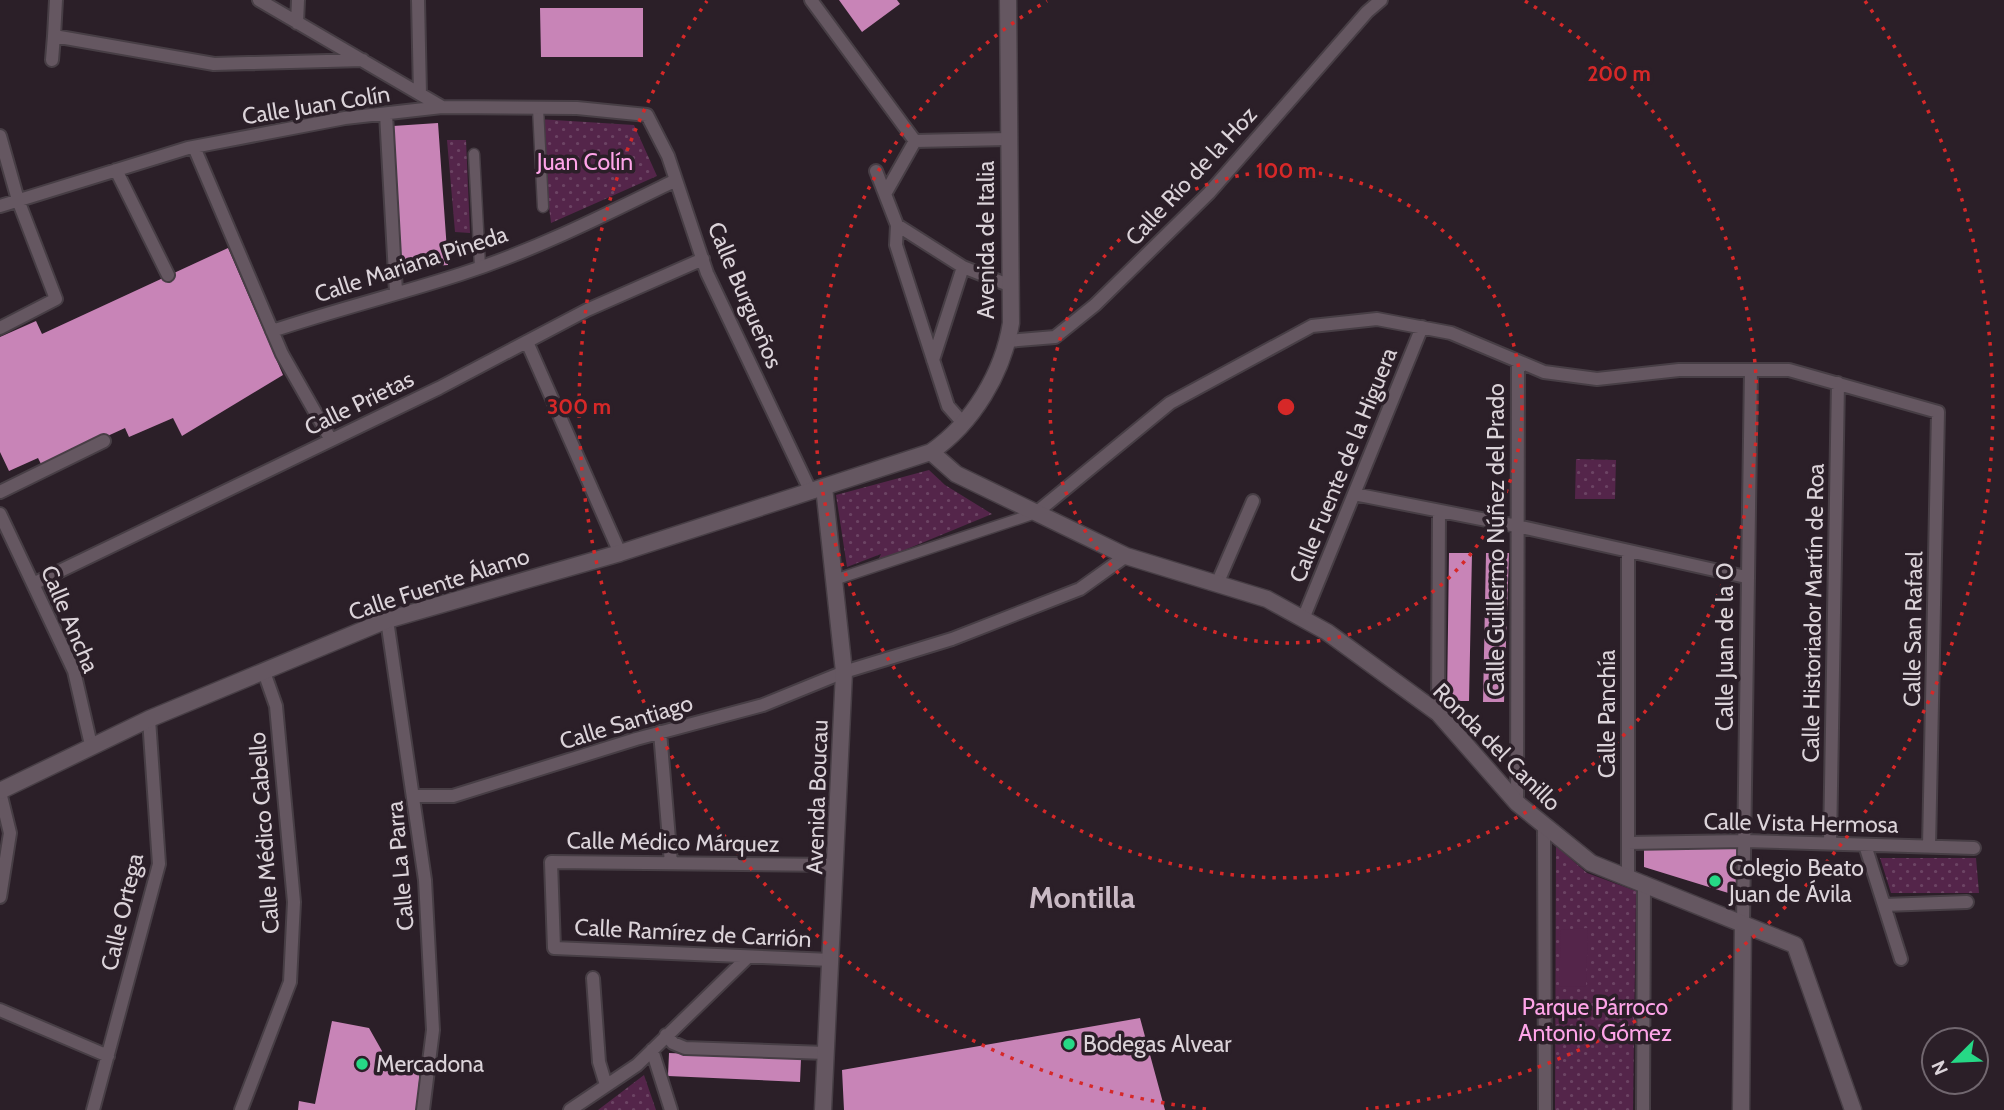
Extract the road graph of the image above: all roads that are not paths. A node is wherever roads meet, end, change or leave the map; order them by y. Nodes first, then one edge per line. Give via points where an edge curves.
1 (56, 0) edge
2 (259, 0) edge
3 (298, 0) edge
4 (418, 0) edge
5 (811, 0) edge
6 (1008, 0) edge
7 (1381, 0) edge
8 (297, 23) junction
9 (54, 36) junction
10 (52, 60) dead end
11 (363, 60) junction
12 (420, 93) junction
13 (442, 107) junction
14 (538, 108) junction
15 (386, 114) junction
16 (647, 115) joint
17 (0, 135) edge
18 (1009, 139) junction
19 (915, 141) junction
20 (194, 147) junction
21 (474, 154) dead end
22 (116, 170) junction
23 (876, 171) dead end
24 (677, 180) junction
25 (885, 194) junction
26 (18, 200) junction
27 (0, 206) edge
28 (543, 207) dead end
29 (897, 225) junction
30 (703, 259) junction
31 (480, 267) junction
32 (963, 267) junction
33 (168, 275) dead end
34 (1011, 286) junction
35 (396, 292) junction
36 (1422, 327) junction
37 (0, 328) edge
38 (272, 331) junction
39 (1008, 341) junction
40 (527, 342) junction
41 (933, 360) junction
42 (1518, 362) junction
43 (1751, 370) junction
44 (1838, 383) junction
45 (963, 423) junction
46 (331, 440) junction
47 (104, 441) dead end
48 (931, 452) junction
49 (817, 489) junction
50 (0, 492) edge
51 (1354, 494) junction
52 (1253, 501) dead end
53 (1439, 512) junction
54 (1036, 513) junction
55 (0, 514) edge
56 (1517, 526) junction
57 (1628, 551) junction
58 (620, 552) junction
59 (1126, 556) junction
60 (1746, 577) junction
61 (834, 580) junction
62 (33, 584) junction
63 (1217, 584) junction
64 (1303, 619) junction
65 (387, 620) junction
66 (264, 672) junction
67 (844, 672) junction
68 (1438, 713) junction
69 (149, 719) junction
70 (660, 732) junction
71 (91, 745) junction
72 (0, 791) edge
73 (415, 796) junction
74 (1517, 803) junction
75 (1545, 828) junction
76 (1745, 841) junction
77 (1628, 843) junction
78 (1830, 844) junction
79 (1865, 845) junction
80 (1929, 847) junction
81 (1974, 848) dead end
82 (551, 862) joint
83 (671, 863) junction
84 (836, 865) junction
85 (1636, 881) junction
86 (0, 897) edge
87 (1966, 902) dead end
88 (1884, 905) junction
89 (1743, 924) junction
90 (748, 957) junction
91 (831, 960) junction
92 (1901, 960) dead end
93 (593, 978) dead end
94 (0, 1010) edge
95 (666, 1035) junction
96 (652, 1050) junction
97 (826, 1053) junction
98 (108, 1056) junction
99 (606, 1085) junction
100 (93, 1110) edge
101 (240, 1110) edge
102 (423, 1110) edge
103 (570, 1110) edge
104 (671, 1110) edge
105 (823, 1110) edge
106 (1545, 1110) edge
107 (1643, 1110) edge
108 (1741, 1110) edge
109 (1853, 1110) edge

1 - 9 street
2 - 8 street
3 - 8 street
4 - 12 street
5 - 19 street
6 - 18 street, Avenida de Italia
7 - 39 street, Calle Río de la Hoz via 1209,193 1095,305 1055,337
8 - 11 street
9 - 10 street
9 - 11 street via 214,64
11 - 12 street
12 - 13 street
13 - 14 street, Calle Juan Colín
13 - 15 street, Calle Juan Colín
14 - 16 street, Calle Juan Colín
14 - 28 street
15 - 20 street, Calle Juan Colín
15 - 35 street
16 - 24 street, Calle Burgueños
17 - 26 street
18 - 19 street
18 - 34 street, Avenida de Italia
19 - 25 street
20 - 22 street, Calle Juan Colín
20 - 38 street
21 - 31 street
22 - 26 street, Calle Juan Colín
22 - 33 street
23 - 25 street
24 - 30 street, Calle Burgueños
24 - 31 street, Calle Mariana Pineda via 582,226
25 - 29 street
26 - 27 street, Calle Juan Colín
26 - 37 street via 56,299
29 - 32 street
29 - 41 street via 895,245
30 - 40 street, Calle Prietas
30 - 49 street, Calle Burgueños
31 - 35 street, Calle Mariana Pineda
32 - 34 street
32 - 41 street
34 - 39 street, Avenida de Italia
35 - 38 street, Calle Mariana Pineda
36 - 42 street via 1451,333
36 - 51 street, Calle Fuente de la Higuera
36 - 54 street via 1377,319 1312,326 1170,403
38 - 46 street
39 - 45 street, Avenida de Italia via 985,393
40 - 46 street, Calle Prietas
40 - 58 street
41 - 45 street via 948,406
42 - 43 street via 1544,372 1597,379 1679,370
42 - 56 street, Calle Guillermo Núñez del Prado
43 - 44 street via 1790,370
43 - 60 street, Calle Juan de la O
44 - 78 street, Calle Historiador Martín de Roa
44 - 80 street, Calle San Rafael via 1938,412
45 - 48 street, Avenida de Italia
46 - 62 street, Calle Prietas
47 - 50 street
48 - 49 street, Avenida de Italia
48 - 54 street, Ronda del Canillo via 956,474
49 - 58 street, Calle Fuente Álamo
49 - 61 street, Avenida Boucau
51 - 53 street
51 - 64 street, Calle Fuente de la Higuera
52 - 63 street
53 - 56 street
53 - 68 street
54 - 59 street, Ronda del Canillo
54 - 61 street
55 - 62 street, Calle Ancha
56 - 57 street
56 - 74 street, Calle Guillermo Núñez del Prado
57 - 60 street
57 - 77 street, Calle Panchía
58 - 65 street, Calle Fuente Álamo
59 - 63 street, Ronda del Canillo
59 - 67 street, Calle Santiago via 1080,589 953,639
60 - 76 street, Calle Juan de la O
61 - 67 street, Avenida Boucau
62 - 71 street, Calle Ancha via 74,671
63 - 64 street, Ronda del Canillo via 1267,599
64 - 68 street, Ronda del Canillo
65 - 66 street, Calle Fuente Álamo
65 - 73 street, Calle La Parra
66 - 69 street, Calle Fuente Álamo
66 - 101 street, Calle Médico Cabello via 276,706 292,889 290,982
67 - 70 street, Calle Santiago via 763,705
67 - 84 street, Avenida Boucau
68 - 74 street, Ronda del Canillo
69 - 71 street, Calle Fuente Álamo
69 - 98 street, Calle Ortega via 159,864
70 - 73 street, Calle Santiago via 453,796
70 - 83 street
71 - 72 street, Calle Fuente Álamo
72 - 86 street via 10,832
73 - 102 street, Calle La Parra via 425,880 433,1030
74 - 75 street, Ronda del Canillo
75 - 85 street, Ronda del Canillo via 1591,863
75 - 106 street
76 - 77 street, Calle Vista Hermosa
76 - 78 street, Calle Vista Hermosa
76 - 89 street, Calle Juan de la O
77 - 85 street, Calle Panchía
78 - 79 street, Calle Vista Hermosa
79 - 80 street, Calle Vista Hermosa
79 - 88 street
80 - 81 street, Calle Vista Hermosa
82 - 83 street, Calle Médico Márquez
82 - 90 street, Calle Ramírez de Carrión via 554,948
83 - 84 street, Calle Médico Márquez
84 - 91 street, Avenida Boucau
85 - 89 street, Ronda del Canillo
85 - 107 street, Calle Panchía
87 - 88 street
88 - 92 street
89 - 108 street
89 - 109 street, Ronda del Canillo via 1795,944
90 - 91 street, Calle Ramírez de Carrión
90 - 95 street
91 - 97 street, Avenida Boucau
93 - 99 street via 599,1062
94 - 98 street
95 - 96 street
95 - 97 street via 685,1048
96 - 99 street
96 - 104 street
97 - 105 street, Avenida Boucau
98 - 100 street, Calle Ortega
99 - 103 street

